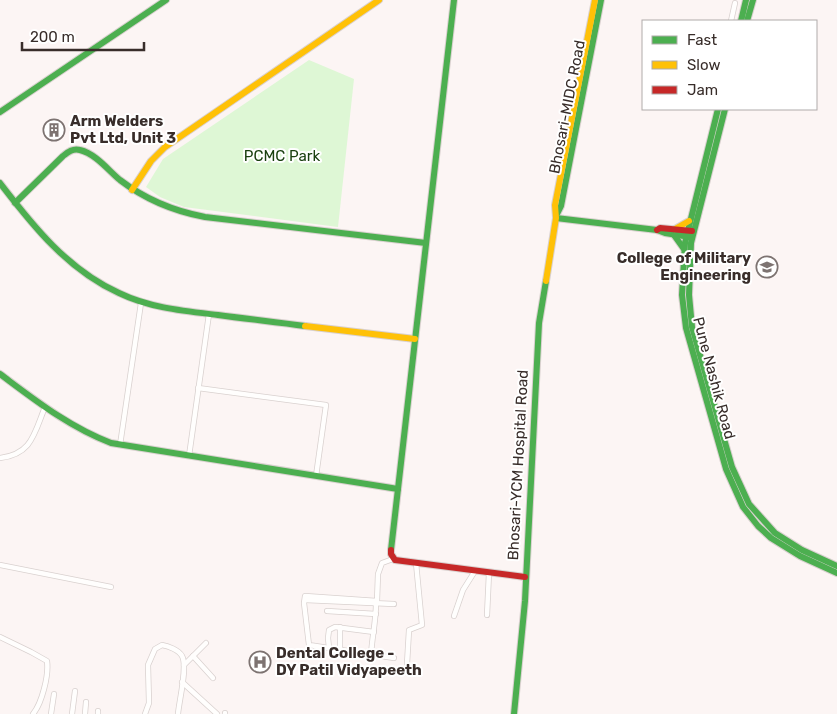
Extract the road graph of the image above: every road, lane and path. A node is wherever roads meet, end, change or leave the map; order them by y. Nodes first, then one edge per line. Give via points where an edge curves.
1 (166, 0) edge
2 (379, 0) edge
3 (454, 0) edge
4 (595, 0) edge
5 (601, 0) edge
6 (746, 0) edge
7 (753, 0) edge
8 (735, 3) dead end
9 (731, 20) edge
10 (741, 20) edge
11 (747, 20) edge
12 (718, 110) edge
13 (725, 110) edge
14 (0, 112) edge
15 (0, 183) edge
16 (132, 190) junction
17 (15, 203) junction
18 (556, 218) junction
19 (689, 221) junction
20 (675, 232) junction
21 (690, 234) junction
22 (426, 243) junction
23 (684, 249) junction
24 (141, 303) junction
25 (209, 314) junction
26 (415, 339) junction
27 (0, 374) edge
28 (198, 388) junction
29 (44, 407) junction
30 (120, 445) junction
31 (188, 456) junction
32 (0, 458) edge
33 (316, 476) junction
34 (398, 489) junction
35 (392, 559) junction
36 (416, 563) junction
37 (0, 566) edge
38 (837, 566) edge
39 (475, 571) junction
40 (489, 573) junction
41 (837, 573) edge
42 (525, 577) junction
43 (111, 587) dead end
44 (376, 602) junction
45 (394, 603) dead end
46 (327, 611) dead end
47 (376, 614) junction
48 (487, 615) dead end
49 (454, 616) dead end
50 (340, 627) junction
51 (374, 632) junction
52 (0, 637) edge
53 (206, 643) dead end
54 (330, 648) junction
55 (340, 650) junction
56 (371, 655) junction
57 (193, 656) junction
58 (394, 658) dead end
59 (407, 664) dead end
60 (184, 665) junction
61 (213, 678) dead end
62 (182, 682) junction
63 (75, 691) dead end
64 (54, 694) dead end
65 (86, 702) dead end
66 (33, 714) edge
67 (51, 714) edge
68 (72, 714) edge
69 (84, 714) edge
70 (144, 714) edge
71 (178, 714) edge
72 (217, 714) edge
73 (515, 714) edge

1 - 14 main road
2 - 16 main road via 165,147 151,160
3 - 22 main road
4 - 18 main road, Bhosari-MIDC Road via 555,205
5 - 18 main road, Bhosari-MIDC Road
6 - 10 main road
7 - 11 main road
8 - 9 street
12 - 19 main road, Pune Nashik Road
13 - 21 main road, Pune Nashik Road
15 - 17 main road
16 - 17 main road via 88,154 77,149 62,157
16 - 22 main road via 168,209 205,218
17 - 24 main road via 50,245 72,265 97,282
18 - 20 main road
18 - 42 main road, Bhosari-YCM Hospital Road via 539,323
19 - 20 main road
19 - 21 main road, Pune Nashik Road
20 - 21 main road
20 - 23 main road
21 - 23 main road, Pune Nashik Road
21 - 38 main road, Pune Nashik Road via 692,327 740,487 749,504 775,533
22 - 26 main road
23 - 41 main road, Pune Nashik Road via 682,295 686,328 734,490 743,508 771,538
24 - 25 main road
24 - 30 street
25 - 26 main road
25 - 28 street
26 - 34 main road
27 - 29 main road
28 - 31 street
28 - 33 street via 326,405
29 - 30 main road via 94,436
29 - 32 street via 27,446 17,454
30 - 31 main road
31 - 33 main road
33 - 34 main road
34 - 35 main road
35 - 36 main road
35 - 44 street via 382,563
36 - 39 main road
36 - 59 street via 422,625 408,630
37 - 43 street
39 - 40 main road
39 - 49 street
40 - 42 main road
40 - 48 street
42 - 73 main road, Bhosari-YCM Hospital Road
44 - 45 street
44 - 47 street
44 - 54 street via 305,596 309,645
46 - 47 street
47 - 51 street
50 - 51 street
50 - 54 street via 329,630
50 - 55 street
51 - 56 street
52 - 66 street via 47,662 47,678
53 - 57 street
54 - 55 street
55 - 56 street
56 - 58 street
57 - 60 street
57 - 61 street
60 - 62 street
60 - 70 street via 181,653 164,645 155,649 148,665 149,703
62 - 71 street
62 - 72 street
63 - 68 street
64 - 67 street
65 - 69 street

